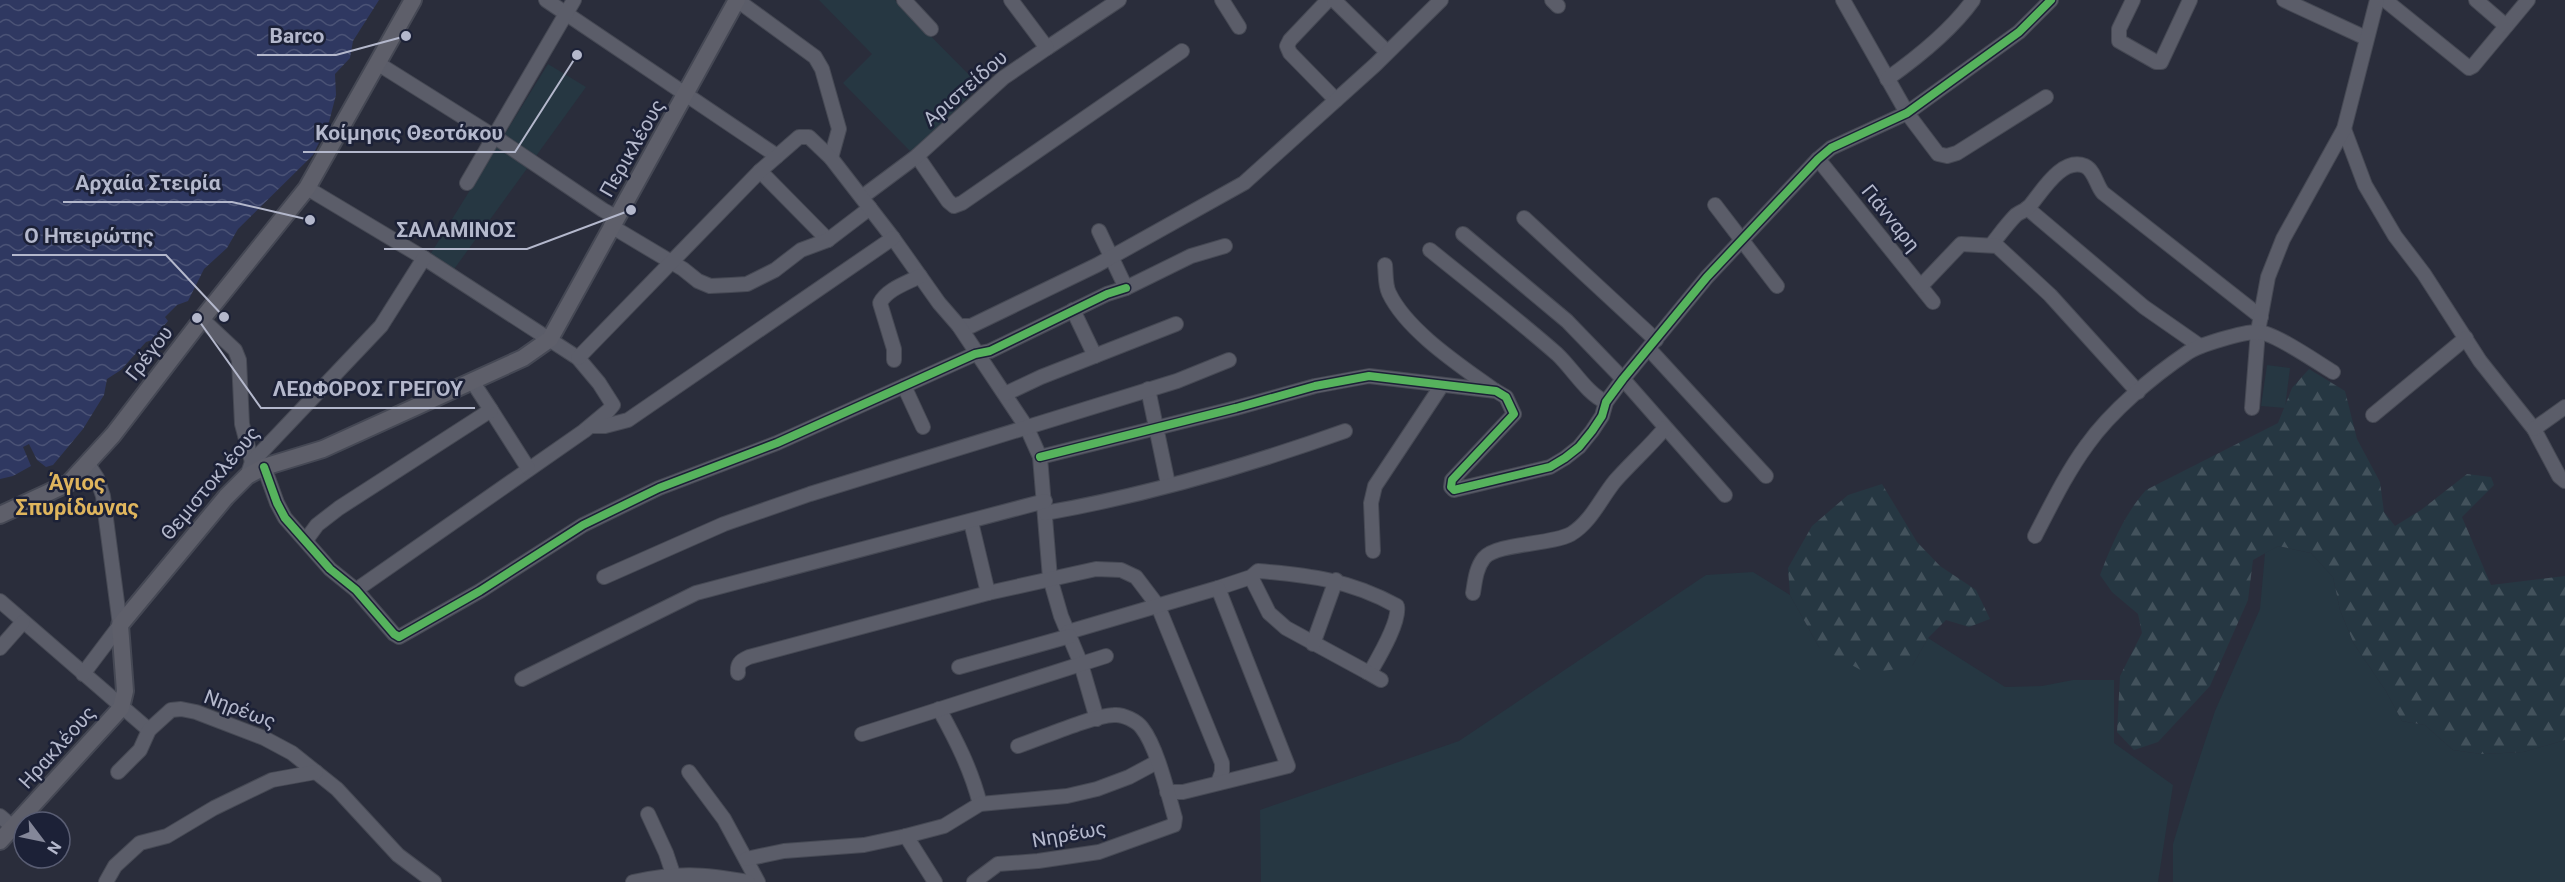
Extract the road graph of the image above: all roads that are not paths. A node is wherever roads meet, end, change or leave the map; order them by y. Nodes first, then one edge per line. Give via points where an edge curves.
1 (413, 0) edge
2 (546, 0) edge
3 (574, 0) edge
4 (737, 0) edge
5 (904, 0) edge
6 (1011, 0) edge
7 (1119, 0) edge
8 (1222, 0) edge
9 (1328, 0) edge
10 (1334, 0) edge
11 (1441, 0) edge
12 (1843, 0) edge
13 (1973, 0) edge
14 (2051, 0) edge
15 (2133, 0) edge
16 (2190, 0) edge
17 (2284, 0) edge
18 (2377, 0) edge
19 (2385, 0) edge
20 (2476, 0) edge
21 (2528, 0) edge
22 (566, 14) junction
23 (2506, 26) junction
24 (1239, 27) dead end
25 (931, 29) dead end
26 (2366, 38) junction
27 (1047, 48) junction
28 (1182, 51) dead end
29 (1388, 52) junction
30 (376, 63) junction
31 (1887, 79) junction
32 (687, 94) junction
33 (2046, 97) dead end
34 (1336, 100) junction
35 (1907, 113) junction
36 (2344, 129) junction
37 (495, 137) junction
38 (777, 156) junction
39 (917, 156) junction
40 (831, 158) junction
41 (1818, 159) junction
42 (760, 171) junction
43 (467, 183) dead end
44 (307, 188) junction
45 (866, 202) junction
46 (1715, 205) dead end
47 (2027, 208) junction
48 (1524, 218) dead end
49 (614, 222) junction
50 (1099, 231) dead end
51 (1463, 234) dead end
52 (893, 238) junction
53 (828, 240) junction
54 (1740, 241) junction
55 (1992, 244) junction
56 (1225, 246) dead end
57 (1430, 250) dead end
58 (424, 258) junction
59 (1110, 258) junction
60 (672, 262) junction
61 (1385, 266) dead end
62 (920, 276) junction
63 (1777, 286) dead end
64 (1921, 286) junction
65 (1126, 288) junction
66 (1933, 302) dead end
67 (1073, 310) junction
68 (202, 319) junction
69 (1176, 324) dead end
70 (2259, 324) junction
71 (958, 326) junction
72 (2466, 338) junction
73 (550, 339) junction
74 (1652, 344) junction
75 (2200, 346) junction
76 (975, 354) junction
77 (1095, 356) junction
78 (578, 358) junction
79 (894, 360) dead end
80 (1229, 360) dead end
81 (2333, 372) dead end
82 (1623, 379) junction
83 (472, 381) junction
84 (1442, 385) junction
85 (904, 386) junction
86 (1148, 389) junction
87 (1496, 392) junction
88 (2138, 392) junction
89 (1005, 394) junction
90 (1606, 402) junction
91 (2565, 407) edge
92 (2252, 408) dead end
93 (491, 410) junction
94 (2373, 415) dead end
95 (591, 426) junction
96 (923, 427) dead end
97 (1027, 428) junction
98 (1158, 428) junction
99 (1665, 428) junction
100 (2534, 429) junction
101 (1345, 431) dead end
102 (1040, 457) junction
103 (88, 464) junction
104 (254, 468) junction
105 (528, 468) junction
106 (1766, 476) dead end
107 (2565, 481) edge
108 (1168, 484) junction
109 (1725, 495) dead end
110 (1045, 507) junction
111 (0, 515) edge
112 (971, 522) junction
113 (2036, 536) dead end
114 (306, 540) junction
115 (1373, 551) dead end
116 (604, 577) dead end
117 (1251, 577) junction
118 (1050, 578) junction
119 (1336, 580) junction
120 (1218, 588) junction
121 (356, 590) junction
122 (988, 593) junction
123 (1473, 593) dead end
124 (0, 600) edge
125 (1158, 606) junction
126 (23, 622) junction
127 (120, 625) junction
128 (1069, 634) junction
129 (1313, 644) junction
130 (0, 648) edge
131 (1106, 656) dead end
132 (1081, 664) junction
133 (959, 667) dead end
134 (1367, 672) junction
135 (738, 673) dead end
136 (83, 674) junction
137 (522, 679) dead end
138 (1381, 680) dead end
139 (121, 708) junction
140 (939, 709) junction
141 (1097, 719) junction
142 (149, 730) junction
143 (862, 734) dead end
144 (1018, 746) dead end
145 (1157, 762) junction
146 (316, 771) junction
147 (118, 772) dead end
148 (689, 772) dead end
149 (1218, 783) junction
150 (1167, 792) junction
151 (980, 804) junction
152 (648, 814) dead end
153 (6, 822) edge
154 (906, 836) junction
155 (0, 841) edge
156 (746, 859) junction
157 (673, 874) junction
158 (641, 881) edge
159 (106, 882) edge
160 (434, 882) edge
161 (748, 882) edge
162 (758, 882) edge
163 (935, 882) edge
164 (974, 882) edge

1 - 30 main road, Γρέγου
2 - 22 street
3 - 22 street
4 - 32 main road, Περικλέους
4 - 40 street via 815,57 839,129
5 - 25 street
6 - 27 street
7 - 27 street, Αριστείδου
8 - 24 street
9 - 34 street via 1287,46
10 - 29 street
11 - 29 street
12 - 31 street
13 - 31 street via 1916,58
14 - 35 street via 2019,32
15 - 16 street via 2119,29 2119,41 2161,62
17 - 26 street
18 - 26 street
19 - 23 street via 2469,68
20 - 23 street
21 - 23 street
22 - 32 street
22 - 37 street
26 - 36 street
27 - 39 street, Αριστείδου via 1003,78
28 - 39 street via 962,203 954,206 948,201
29 - 34 street
30 - 37 street, Αριστείδου
30 - 44 main road, Γρέγου
31 - 35 street
32 - 38 street
32 - 49 main road, Περικλέους
33 - 35 street via 1947,156 1938,154
34 - 59 street via 1244,183
35 - 41 street via 1831,148
36 - 70 street via 2283,239 2268,277
36 - 72 street via 2366,185 2395,236
37 - 43 street
37 - 49 street, Αριστείδου via 603,210
38 - 40 street via 799,137 809,137
38 - 42 street
39 - 45 street, Αριστείδου
40 - 45 street
41 - 54 street
41 - 64 street, Γιάνναρη
42 - 53 street
42 - 60 street
44 - 58 street
44 - 68 main road, Γρέγου
45 - 52 street
45 - 53 street, Αριστείδου
46 - 54 street
47 - 55 street
47 - 70 street via 2055,175 2067,168 2086,166 2103,193
47 - 75 street via 2144,307
48 - 74 street
49 - 60 street, Αριστείδου
49 - 73 main road, Περικλέους
50 - 59 street
51 - 82 street via 1567,321
52 - 62 street
52 - 95 street via 628,420
53 - 60 street, Αριστείδου via 801,250 775,270 747,284 710,286
54 - 63 street
54 - 74 street
55 - 64 street via 1961,244
55 - 88 street via 2050,295
56 - 65 street via 1182,260
57 - 90 street via 1557,355 1594,397
58 - 73 street
58 - 104 street, Θεμιστοκλέους via 381,326
59 - 65 street
59 - 71 street via 972,326
60 - 78 street
61 - 87 street via 1388,291 1398,309 1436,346
62 - 71 street
62 - 79 street via 894,289 880,303
64 - 66 street, Γιάνναρη
65 - 67 street
67 - 76 street via 990,351
67 - 77 street
68 - 103 main road, Γρέγου
68 - 104 street via 235,350 239,360 242,424
69 - 77 street
70 - 75 street
70 - 81 street
70 - 92 street
71 - 76 street
72 - 94 street
72 - 100 street
73 - 78 street
73 - 83 main road, Περικλέους via 523,358
74 - 82 street
74 - 106 street
75 - 88 street
76 - 85 street
76 - 89 street
77 - 89 street
78 - 95 street via 613,405
80 - 86 street
82 - 90 street
82 - 99 street
83 - 93 street
83 - 104 main road, Περικλέους via 323,449
84 - 87 street
84 - 98 street via 1369,376
84 - 115 street via 1375,486 1371,503
85 - 96 street
85 - 121 street via 777,443 659,488 583,525 405,635 394,634
86 - 97 street
86 - 98 street
87 - 90 street via 1506,397 1514,414 1452,480 1454,490 1550,467 1592,431
88 - 113 street via 2086,446
89 - 97 street
91 - 100 street
93 - 105 street
93 - 114 street via 339,508 317,525
95 - 105 street
97 - 102 street
97 - 116 street via 724,524
98 - 102 street
98 - 108 street
99 - 109 street
99 - 123 street via 1573,533 1485,556
100 - 107 street
101 - 108 street via 1229,470
102 - 110 street
103 - 111 main road, Γρέγου via 69,483
103 - 127 street via 103,496
104 - 114 street via 285,518
104 - 127 main road, Θεμιστοκλέους
105 - 121 street
108 - 110 street via 1111,502
110 - 112 street
110 - 118 street
112 - 122 street
112 - 137 street via 696,593
114 - 121 street via 330,569
117 - 119 street via 1257,571
117 - 120 street
117 - 129 street via 1269,614
118 - 122 street
118 - 125 street via 1096,569 1121,570 1136,578
118 - 128 street
119 - 129 street
119 - 134 street via 1397,606 1395,621 1378,659
120 - 125 street
120 - 149 street via 1288,766
122 - 135 street via 748,657 737,666
124 - 126 street
125 - 128 street
125 - 149 street via 1222,763
126 - 130 street
126 - 136 street
127 - 136 street
127 - 139 main road via 125,691
128 - 132 street
128 - 133 street
129 - 134 street
131 - 132 street
132 - 140 street
132 - 141 street
134 - 138 street
136 - 139 street
139 - 142 street
139 - 153 main road, Ηρακλέους
140 - 143 street
140 - 151 street via 969,766
141 - 144 street
141 - 145 street via 1115,715 1141,726
142 - 146 street, Νηρέως via 171,710 196,712 264,738
142 - 147 street, Νηρέως via 140,750
145 - 150 street
145 - 151 street via 1097,789 1067,796
146 - 159 street via 272,780 167,836 140,843 115,866
146 - 160 street, Νηρέως via 398,855
148 - 156 street via 724,819
149 - 150 street
150 - 164 street, Νηρέως via 1174,825 1099,852 998,864
151 - 154 street via 944,826
152 - 157 street
153 - 155 main road, Ηρακλέους
154 - 156 street
154 - 163 street
156 - 162 street
157 - 158 street
157 - 161 street via 702,874

